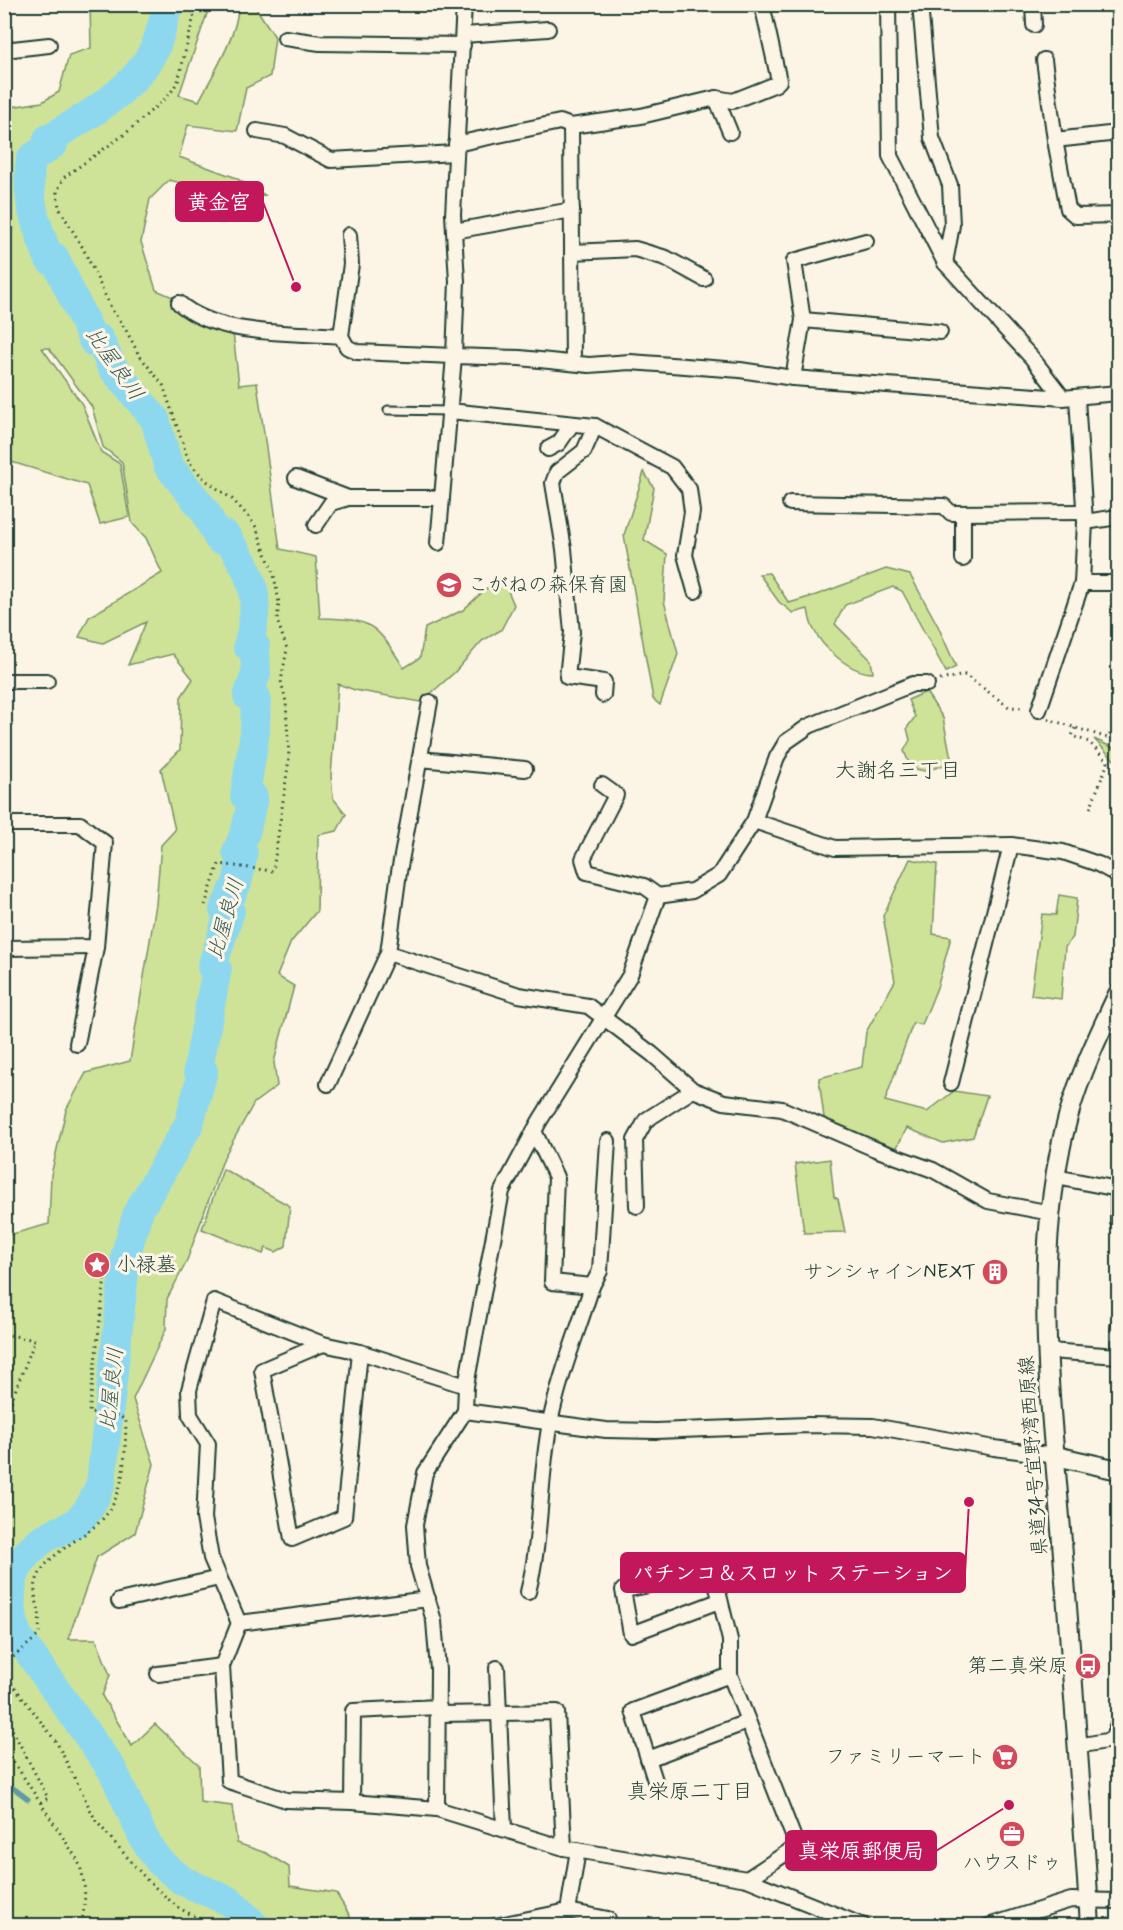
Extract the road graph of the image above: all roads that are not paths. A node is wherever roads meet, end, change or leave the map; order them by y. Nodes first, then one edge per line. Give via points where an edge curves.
1 (464, 4) edge
2 (762, 4) edge
3 (888, 4) edge
4 (920, 4) edge
5 (1033, 4) edge
6 (1034, 25) dead end
7 (548, 29) dead end
8 (285, 38) dead end
9 (463, 40) junction
10 (49, 45) dead end
11 (4, 50) edge
12 (1044, 60) dead end
13 (716, 98) junction
14 (571, 126) junction
15 (257, 131) dead end
16 (730, 132) dead end
17 (1119, 133) edge
18 (1055, 140) junction
19 (456, 149) junction
20 (572, 210) junction
21 (1119, 215) edge
22 (454, 231) junction
23 (349, 235) dead end
24 (866, 242) dead end
25 (572, 252) junction
26 (945, 263) junction
27 (704, 279) dead end
28 (179, 303) dead end
29 (803, 320) junction
30 (940, 332) dead end
31 (341, 336) junction
32 (454, 356) junction
33 (573, 362) junction
34 (793, 378) junction
35 (1119, 393) edge
36 (1070, 398) junction
37 (388, 410) dead end
38 (450, 411) junction
39 (572, 424) junction
40 (595, 426) junction
41 (548, 449) dead end
42 (296, 478) dead end
43 (348, 498) junction
44 (442, 498) junction
45 (790, 503) dead end
46 (963, 513) junction
47 (1084, 517) junction
48 (1119, 518) edge
49 (316, 525) dead end
50 (438, 543) dead end
51 (963, 559) dead end
52 (1082, 583) junction
53 (1119, 583) edge
54 (695, 591) dead end
55 (4, 681) edge
56 (47, 681) dead end
57 (927, 684) road end
58 (603, 695) dead end
59 (430, 702) dead end
60 (1039, 710) road end
61 (420, 759) junction
62 (525, 770) dead end
63 (602, 785) dead end
64 (754, 821) junction
65 (4, 824) edge
66 (1011, 845) junction
67 (1119, 876) edge
68 (658, 896) junction
69 (96, 947) junction
70 (4, 948) edge
71 (388, 953) junction
72 (1119, 994) edge
73 (604, 1017) junction
74 (77, 1044) dead end
75 (951, 1083) dead end
76 (328, 1084) dead end
77 (693, 1090) junction
78 (534, 1131) junction
79 (608, 1141) dead end
80 (1056, 1178) junction
81 (1118, 1189) edge
82 (638, 1206) dead end
83 (1051, 1213) junction
84 (1119, 1222) edge
85 (592, 1286) junction
86 (1119, 1327) edge
87 (323, 1344) junction
88 (1049, 1351) junction
89 (360, 1352) junction
90 (466, 1386) junction
91 (465, 1411) junction
92 (550, 1422) junction
93 (1056, 1456) junction
94 (1119, 1470) edge
95 (219, 1578) junction
96 (528, 1592) dead end
97 (428, 1599) junction
98 (119, 1601) dead end
99 (719, 1602) junction
100 (239, 1623) junction
101 (222, 1666) junction
102 (497, 1668) dead end
103 (158, 1674) dead end
104 (730, 1675) junction
105 (439, 1711) junction
106 (500, 1714) junction
107 (747, 1722) junction
108 (1119, 1724) edge
109 (1077, 1746) junction
110 (648, 1759) junction
111 (658, 1790) dead end
112 (352, 1803) junction
113 (437, 1809) junction
114 (504, 1829) junction
115 (571, 1849) junction
116 (747, 1880) junction
117 (1089, 1899) junction
118 (1119, 1901) edge
119 (568, 1911) junction
120 (1023, 1920) edge
121 (495, 1926) edge
122 (607, 1926) edge
123 (864, 1926) edge
124 (988, 1926) edge
125 (1090, 1926) edge

1 - 9 street
2 - 13 street via 779,81 733,101
3 - 26 street via 890,156
4 - 26 street via 932,138 950,184 951,225
5 - 6 street
7 - 9 street
8 - 9 street via 320,43
9 - 19 street
10 - 11 street
12 - 18 street
13 - 14 street via 641,116
13 - 16 street
14 - 19 street via 560,122
14 - 20 street
15 - 19 street via 285,136 331,160
17 - 18 street
18 - 21 street via 1068,209 1076,216
19 - 22 street
20 - 22 street
20 - 25 street
22 - 32 street
23 - 31 street via 351,264
24 - 29 street via 794,261
25 - 27 street via 635,249 666,258
25 - 33 street
26 - 36 street
28 - 31 street via 203,320 226,325
29 - 30 street
29 - 34 street
31 - 32 street via 347,347 357,352
32 - 33 street
32 - 38 street
33 - 34 street via 590,366 652,363
34 - 36 street
35 - 36 street
36 - 47 street
37 - 38 lane
38 - 39 street
38 - 44 street
39 - 40 street
39 - 41 street via 559,443
40 - 54 street via 672,467 689,489 692,512 685,555
40 - 58 street via 584,450 557,472 553,483 572,632 567,677 604,682
42 - 43 street
43 - 44 street
43 - 49 street via 331,503
44 - 50 street
45 - 46 street via 944,506 951,513
46 - 47 street
46 - 51 street
47 - 48 street
47 - 52 street
52 - 53 street
52 - 60 street
55 - 56 street
57 - 64 street via 913,684 809,726 786,742
59 - 61 street
61 - 62 street
61 - 71 street
63 - 68 street via 616,795 583,859 587,872 644,886
64 - 66 street via 835,848
64 - 68 street via 719,875 692,891
65 - 69 street via 80,824 105,843
66 - 67 street via 1072,854
66 - 75 street
68 - 73 street via 630,975
69 - 70 street
69 - 74 street
71 - 73 street via 519,995 588,1006
71 - 76 street
72 - 80 main road, 県道34号宜野湾西原線 via 1078,1084
73 - 77 street
73 - 78 street
77 - 82 street via 646,1120 635,1140
77 - 83 street via 724,1102 782,1109 933,1170 988,1201
78 - 85 street via 556,1178 552,1282
78 - 90 street via 502,1191
79 - 85 street via 600,1271
80 - 81 street
80 - 83 main road, 県道34号宜野湾西原線
81 - 84 street
83 - 88 main road, 県道34号宜野湾西原線 via 1046,1288
85 - 92 street
86 - 88 street via 1118,1356
87 - 89 street
87 - 89 street via 262,1370 292,1539 344,1516
87 - 95 street via 214,1301 189,1390 190,1415 208,1444 204,1518
88 - 93 main road, 県道34号宜野湾西原線
89 - 90 street
90 - 91 street
91 - 92 street
91 - 97 street via 424,1473 415,1525 418,1566
92 - 93 street via 606,1430 656,1431 873,1426
92 - 96 street via 537,1557
93 - 94 main road
93 - 109 main road, 県道34号宜野湾西原線
95 - 98 street
95 - 100 street
97 - 100 street
97 - 105 street via 434,1621
99 - 99 street via 631,1634 623,1590 703,1575 717,1587
99 - 104 street via 730,1640
100 - 101 street
101 - 103 street
101 - 112 street via 229,1781 286,1800
102 - 106 street
104 - 107 street
104 - 110 street via 633,1711
105 - 106 street
105 - 112 street via 353,1711
105 - 113 street
106 - 114 street
106 - 115 street via 557,1712
107 - 110 street
107 - 116 street via 797,1846
108 - 109 street via 1112,1740
109 - 117 main road, 県道34号宜野湾西原線
110 - 111 street
112 - 113 street
113 - 114 street
114 - 115 street
115 - 116 street
115 - 119 street
116 - 123 street
117 - 118 street
117 - 120 street via 1071,1900
117 - 125 main road, 県道34号宜野湾西原線
119 - 121 street
119 - 122 street via 608,1919
120 - 124 street

